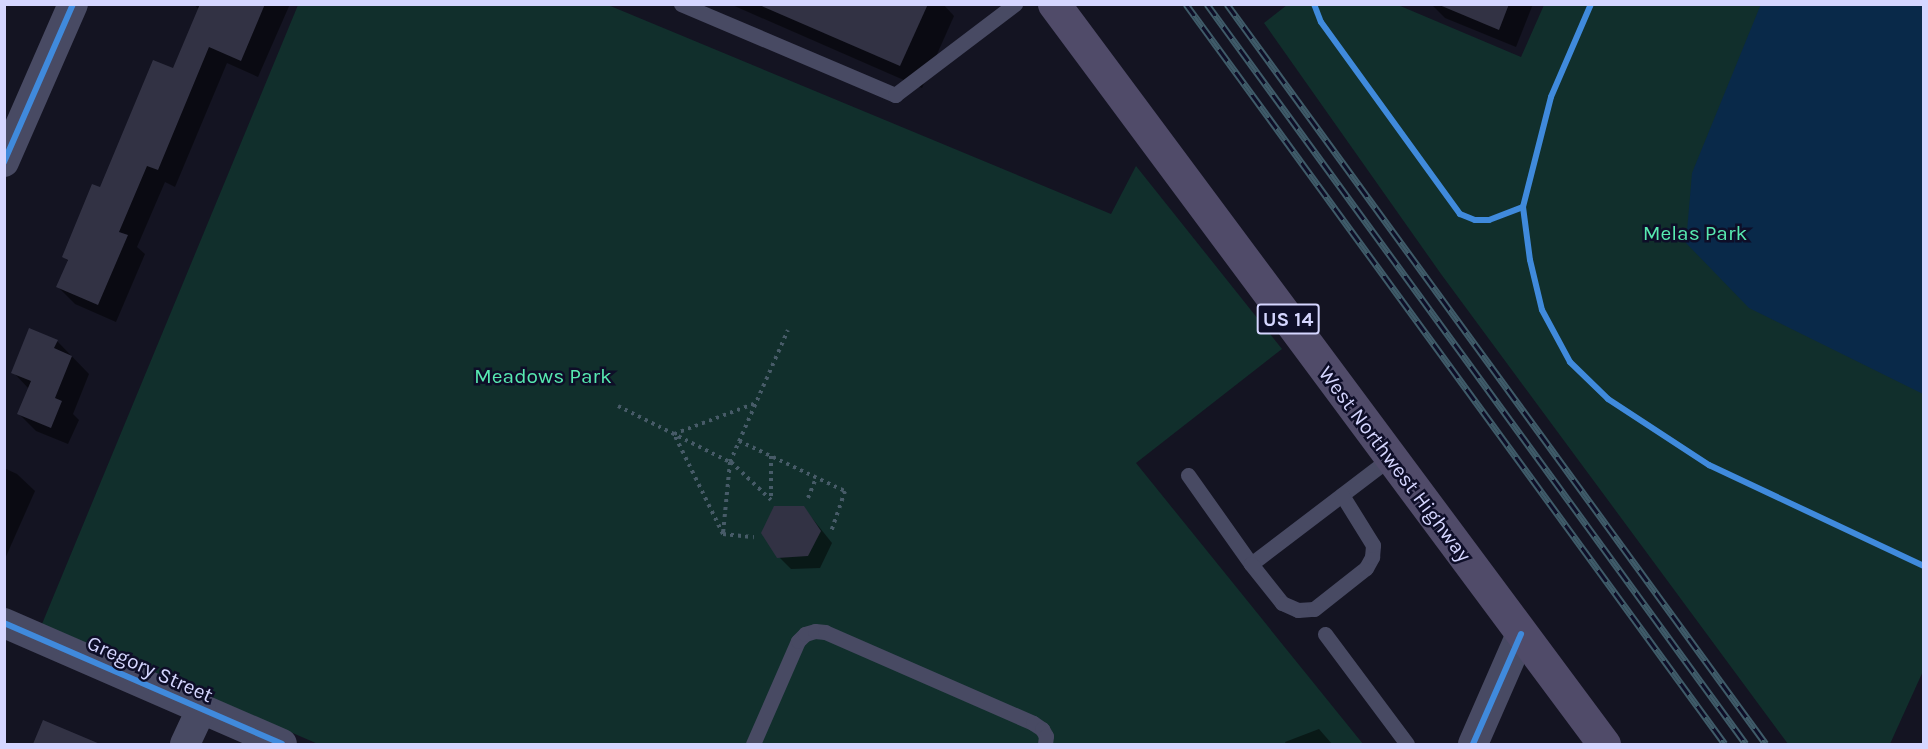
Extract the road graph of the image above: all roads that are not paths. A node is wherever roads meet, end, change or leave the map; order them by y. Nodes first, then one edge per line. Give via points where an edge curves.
1 (74, 4) edge
2 (681, 4) edge
3 (1015, 4) edge
4 (1054, 4) edge
5 (4, 162) edge
6 (1390, 458) junction
7 (1188, 475) dead end
8 (1342, 495) junction
9 (1251, 564) junction
10 (4, 623) edge
11 (1325, 634) dead end
12 (1521, 634) junction
13 (201, 709) junction
14 (1046, 740) edge
15 (185, 744) edge
16 (282, 744) edge
17 (753, 744) edge
18 (1060, 744) edge
19 (1407, 744) edge
20 (1473, 744) edge
21 (1604, 744) edge

1 - 5 street
2 - 3 lane via 895,95
4 - 6 main road, West Northwest Highway / US 14
6 - 8 lane
6 - 12 main road, West Northwest Highway / US 14
7 - 9 lane
8 - 9 lane
8 - 9 lane via 1373,545 1372,557 1366,568 1314,609 1298,610 1282,603
10 - 13 street, Gregory Street
11 - 19 lane
12 - 20 street
12 - 21 main road, US 14
13 - 15 street
13 - 16 street, Gregory Street
14 - 17 lane via 1042,729 1034,723 815,631 798,641
14 - 18 lane

